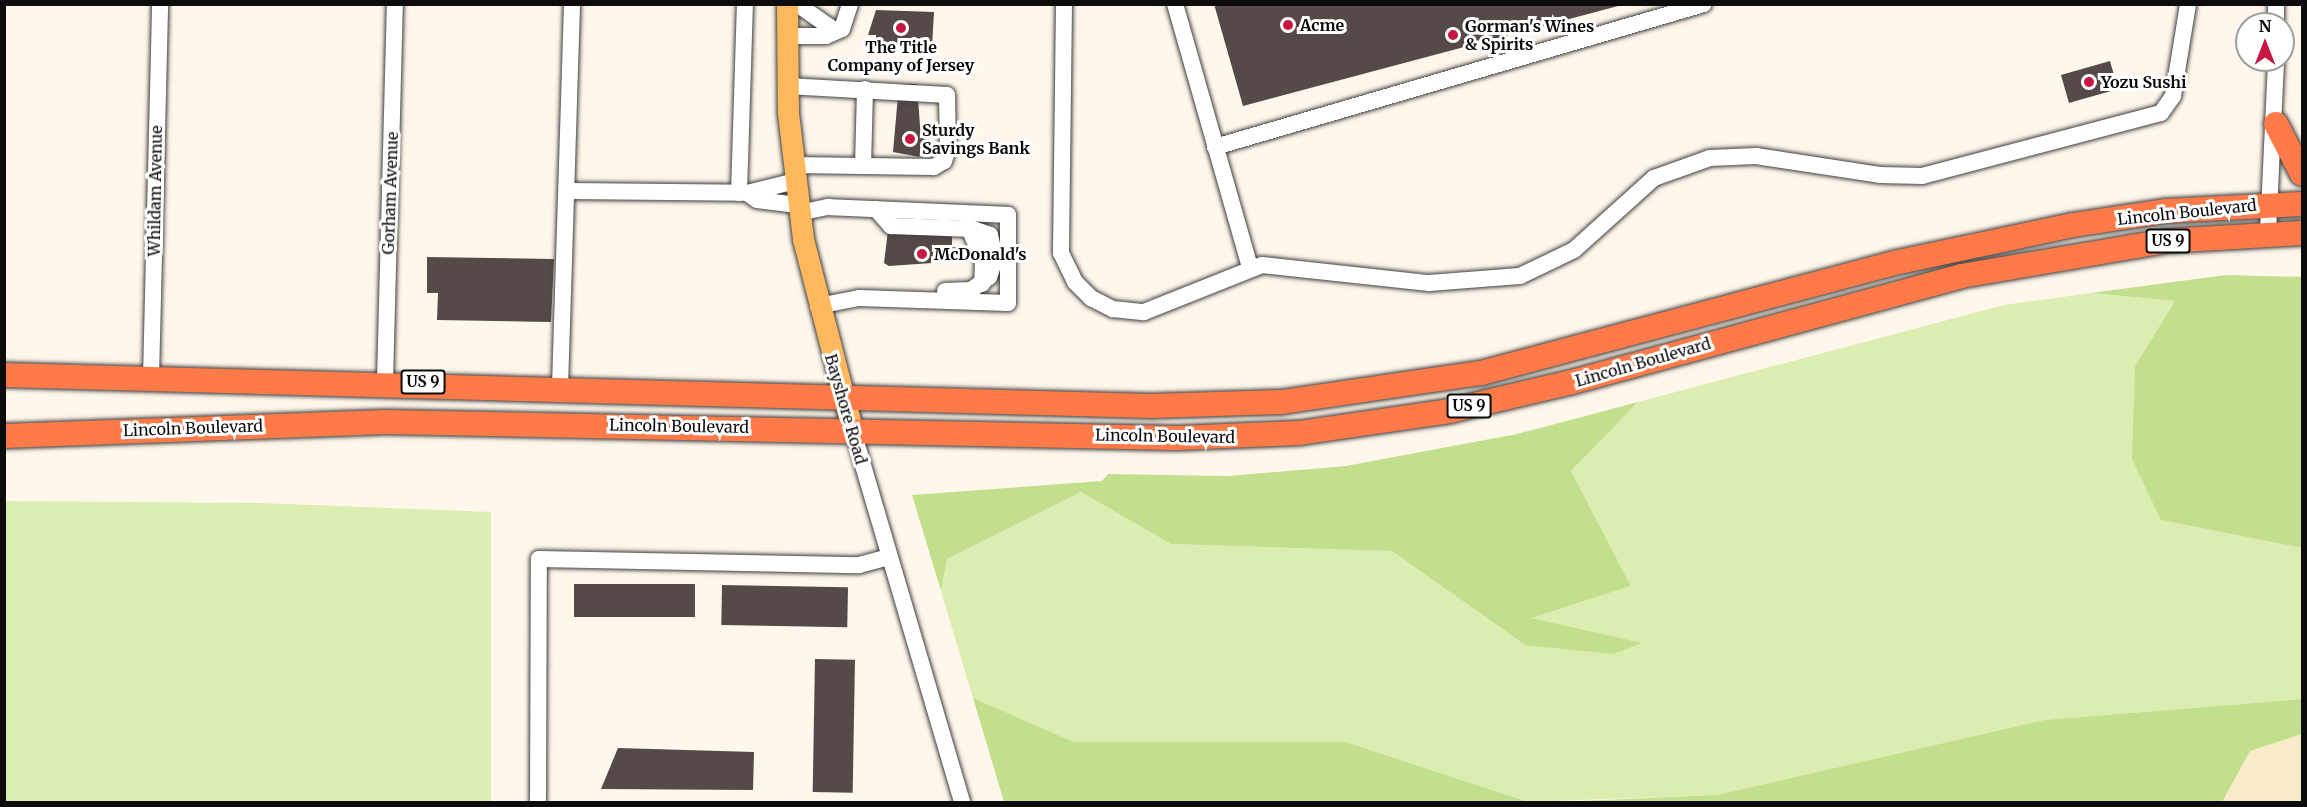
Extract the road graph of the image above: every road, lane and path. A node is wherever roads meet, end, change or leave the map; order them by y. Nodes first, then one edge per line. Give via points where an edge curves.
1 (160, 4) edge
2 (395, 4) edge
3 (572, 4) edge
4 (745, 4) edge
5 (787, 4) edge
6 (797, 4) edge
7 (850, 4) edge
8 (1064, 4) edge
9 (1175, 4) edge
10 (1704, 4) edge
11 (2188, 4) edge
12 (834, 30) junction
13 (786, 36) junction
14 (2276, 72) edge
15 (787, 86) junction
16 (865, 89) junction
17 (2276, 124) junction
18 (1215, 147) junction
19 (863, 166) junction
20 (794, 173) junction
21 (2302, 174) edge
22 (568, 191) junction
23 (743, 193) junction
24 (2269, 204) junction
25 (2302, 204) edge
26 (799, 209) junction
27 (876, 209) junction
28 (2268, 232) junction
29 (2302, 233) edge
30 (1250, 268) junction
31 (936, 300) junction
32 (818, 306) junction
33 (4, 375) edge
34 (151, 378) junction
35 (385, 381) junction
36 (560, 387) junction
37 (842, 394) junction
38 (852, 428) junction
39 (4, 436) edge
40 (889, 557) junction
41 (538, 802) edge
42 (962, 802) edge

1 - 34 street, Whildam Avenue
2 - 35 street, Gorham Avenue
3 - 22 street
4 - 23 street
5 - 13 main road, Bayshore Road
6 - 12 street
7 - 12 street via 846,25
8 - 30 street via 1058,236 1075,282 1107,306 1144,312
9 - 18 street
10 - 18 street
11 - 30 street via 2173,96 2161,113 1922,176 1740,155 1702,160 1654,178 1561,259 1499,280 1429,284 1299,266
12 - 13 street via 826,36
13 - 15 main road, Bayshore Road
14 - 17 street
15 - 16 street
15 - 20 main road, Bayshore Road
16 - 19 street
16 - 19 street via 947,95 948,148 944,161 934,167
17 - 21 highway
17 - 24 street
18 - 30 street
19 - 20 street
20 - 23 street
20 - 26 main road, Bayshore Road
22 - 23 street
22 - 36 street
23 - 26 street
24 - 25 highway, Lincoln Boulevard / US 9
24 - 28 street
24 - 37 highway, Lincoln Boulevard / US 9 via 2167,211 1982,243 1518,364 1330,398 1151,406
26 - 27 street
26 - 32 main road, Bayshore Road
27 - 31 street via 891,226 969,228 986,232 995,244 993,270 982,285 946,290
27 - 31 street via 1008,215 1008,303
28 - 29 highway, Lincoln Boulevard / US 9
28 - 38 highway, Lincoln Boulevard / US 9 via 2069,254 1961,276 1572,382 1347,428 1176,438
31 - 32 street via 859,298
32 - 37 main road, Bayshore Road
33 - 34 highway, Lincoln Boulevard / US 9
34 - 35 highway, Lincoln Boulevard / US 9
35 - 36 highway, Lincoln Boulevard / US 9
36 - 37 highway, Lincoln Boulevard / US 9
37 - 38 main road, Bayshore Road
38 - 39 highway, Lincoln Boulevard / US 9 via 386,422
38 - 40 street, Bayshore Road
40 - 41 street via 860,565 539,559
40 - 42 street, Bayshore Road

